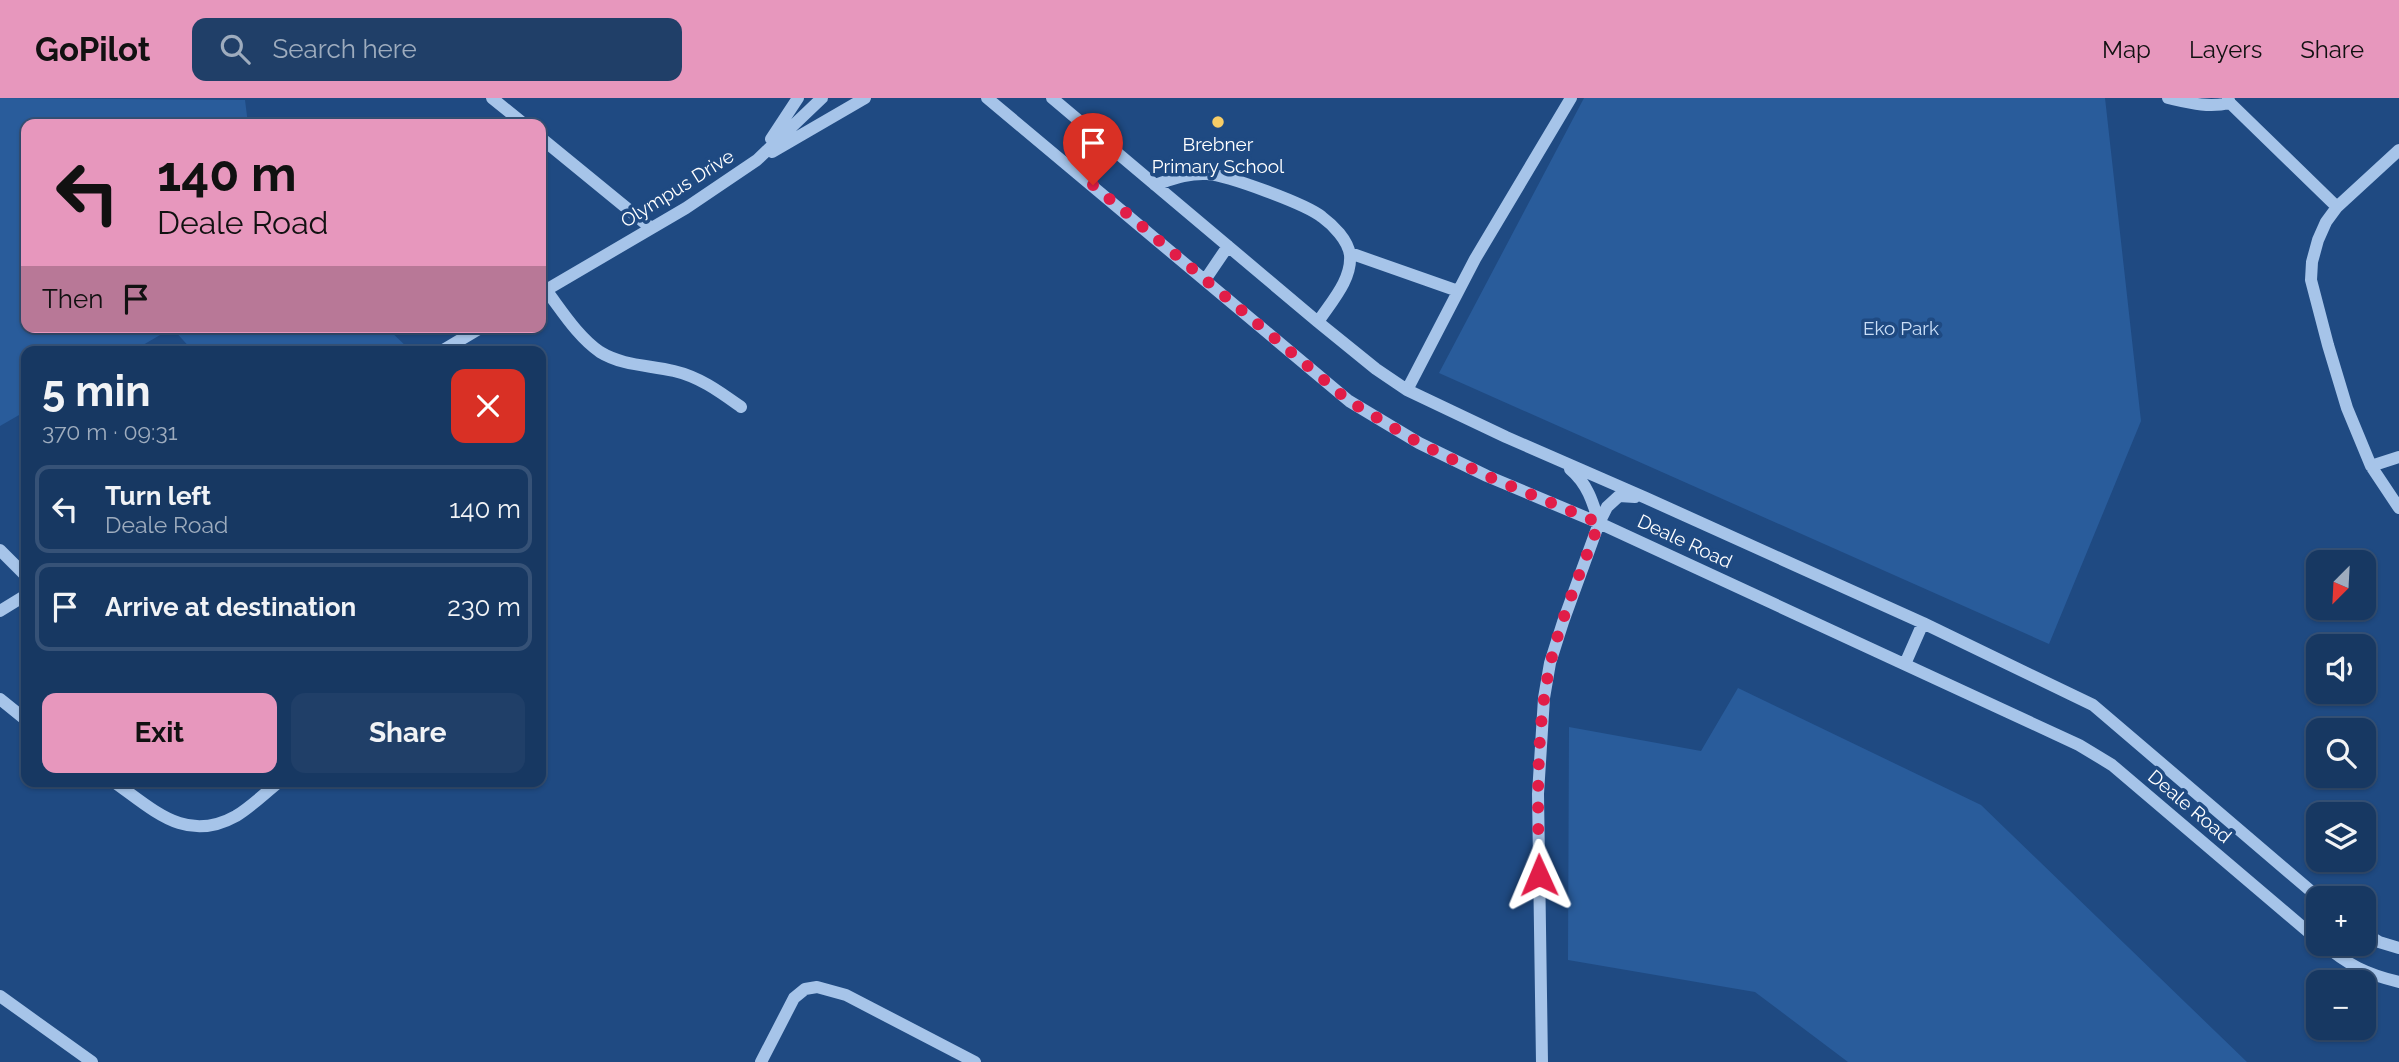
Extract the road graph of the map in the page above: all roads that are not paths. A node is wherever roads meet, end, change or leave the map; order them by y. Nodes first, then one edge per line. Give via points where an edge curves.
1 (492, 98) edge
2 (798, 98) edge
3 (822, 98) edge
4 (865, 98) edge
5 (987, 98) edge
6 (1052, 98) edge
7 (1571, 98) edge
8 (2168, 98) edge
9 (2229, 100) edge
10 (518, 119) edge
11 (546, 142) edge
12 (2399, 150) edge
13 (757, 160) junction
14 (1155, 185) junction
15 (2337, 208) junction
16 (651, 228) junction
17 (1228, 246) junction
18 (1350, 253) junction
19 (1205, 280) junction
20 (546, 290) edge
21 (1458, 291) junction
22 (546, 295) edge
23 (1318, 322) junction
24 (472, 333) edge
25 (450, 346) edge
26 (1407, 390) junction
27 (741, 407) dead end
28 (2399, 457) edge
29 (1564, 463) junction
30 (2371, 466) junction
31 (1646, 498) junction
32 (2399, 508) edge
33 (1599, 523) junction
34 (0, 550) edge
35 (21, 571) edge
36 (21, 598) edge
37 (0, 611) edge
38 (1923, 623) junction
39 (1905, 664) junction
40 (0, 699) edge
41 (21, 715) edge
42 (122, 787) edge
43 (273, 787) edge
44 (2306, 887) edge
45 (2306, 930) edge
46 (2376, 940) edge
47 (2399, 948) edge
48 (2336, 956) edge
49 (2399, 982) edge
50 (0, 996) edge
51 (92, 1062) edge
52 (761, 1062) edge
53 (975, 1062) edge
54 (1542, 1062) edge

1 - 10 street
2 - 13 street
3 - 13 street, Olympus Drive
4 - 13 street
5 - 19 street, Deale Road
6 - 14 street, Deale Road
7 - 21 street
8 - 9 street via 2216,106
9 - 15 street
11 - 16 street
12 - 15 street
13 - 16 street, Olympus Drive
14 - 17 street, Deale Road
14 - 18 street via 1193,173 1244,185 1320,215 1339,232
15 - 30 street via 2318,240 2311,280 2343,395
16 - 20 street, Olympus Drive
17 - 19 street
17 - 23 street, Deale Road
18 - 21 street
18 - 23 street via 1342,286
19 - 33 street, Deale Road via 1384,425 1487,476
21 - 26 street
22 - 27 street via 599,351 634,365 691,376
23 - 26 street, Deale Road
24 - 25 street
26 - 29 street, Deale Road
28 - 30 street
29 - 31 street, Deale Road
29 - 33 street via 1588,491
30 - 32 street
31 - 33 street via 1619,496
31 - 38 street, Deale Road
33 - 39 street, Deale Road
33 - 54 street via 1550,663 1544,698 1538,794
34 - 35 street
36 - 37 street
38 - 39 street
38 - 44 street, Deale Road via 2094,705
39 - 45 street, Deale Road via 2079,745 2112,765
40 - 41 street
42 - 43 street via 176,822 195,828 237,816
46 - 47 street
48 - 49 street, Deale Road via 2371,975
50 - 51 street
52 - 53 street via 794,998 817,987 846,995

